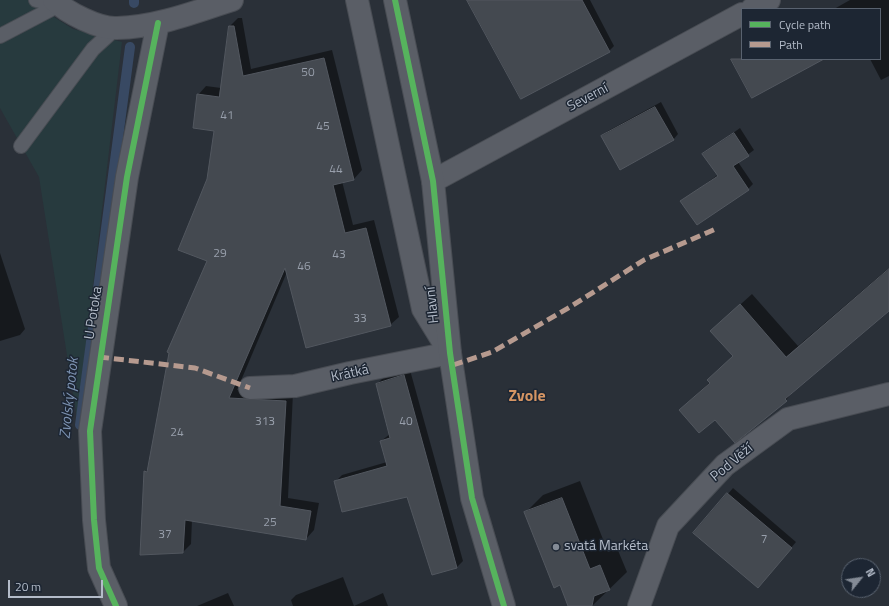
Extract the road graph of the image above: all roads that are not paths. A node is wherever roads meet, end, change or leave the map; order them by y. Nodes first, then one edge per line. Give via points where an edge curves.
1 (36, 0) edge
2 (232, 0) edge
3 (357, 0) edge
4 (395, 0) edge
5 (769, 0) edge
6 (57, 3) edge
7 (754, 8) edge
8 (741, 15) edge
9 (158, 23) junction
10 (116, 28) junction
11 (0, 36) edge
12 (21, 146) dead end
13 (433, 181) junction
14 (450, 353) junction
15 (250, 388) dead end
16 (889, 394) edge
17 (116, 606) edge
18 (504, 606) edge
19 (639, 606) edge

1 - 6 lane
2 - 9 street
3 - 14 street, Hlavní via 423,309
4 - 13 street, Hlavní
5 - 7 street
6 - 10 street via 79,17
6 - 11 lane
8 - 13 street, Severní
9 - 10 street
9 - 17 street, U Potoka via 127,177 90,431 99,568
10 - 12 lane via 93,49
13 - 14 street, Hlavní
14 - 15 street, Krátká via 295,386
14 - 18 street, Hlavní via 472,498
16 - 19 street, Pod Věží via 788,419 725,465 668,526

